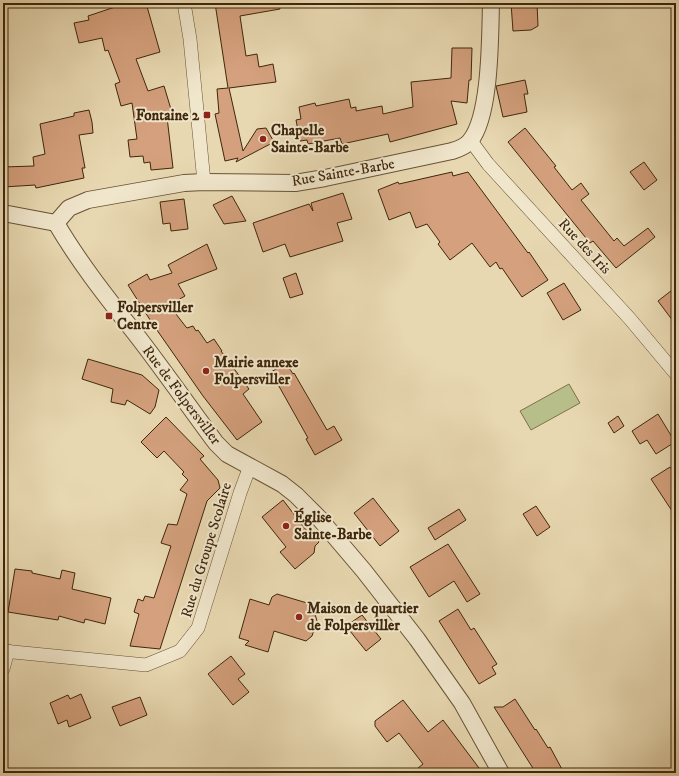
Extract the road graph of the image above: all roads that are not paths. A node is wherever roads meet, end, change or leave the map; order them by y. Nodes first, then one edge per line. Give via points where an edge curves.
1 (184, 3) edge
2 (491, 3) edge
3 (471, 141) junction
4 (204, 182) junction
5 (3, 213) edge
6 (56, 223) junction
7 (676, 374) edge
8 (250, 466) junction
9 (6, 651) edge
10 (3, 669) edge
11 (500, 773) edge

1 - 4 street
2 - 3 street via 490,63 478,127
3 - 4 street, Rue Sainte-Barbe via 452,151 295,183
3 - 7 street, Rue des Iris via 488,164
4 - 6 street, Rue Sainte-Barbe via 88,200 69,208
5 - 6 street
6 - 8 street, Rue de Folpersviller via 77,257 216,443 228,454
8 - 9 street, Rue du Groupe Scolaire via 198,628 180,651 146,665
8 - 11 street, Rue de Folpersviller via 296,495 364,571 417,639 462,703
9 - 10 street

